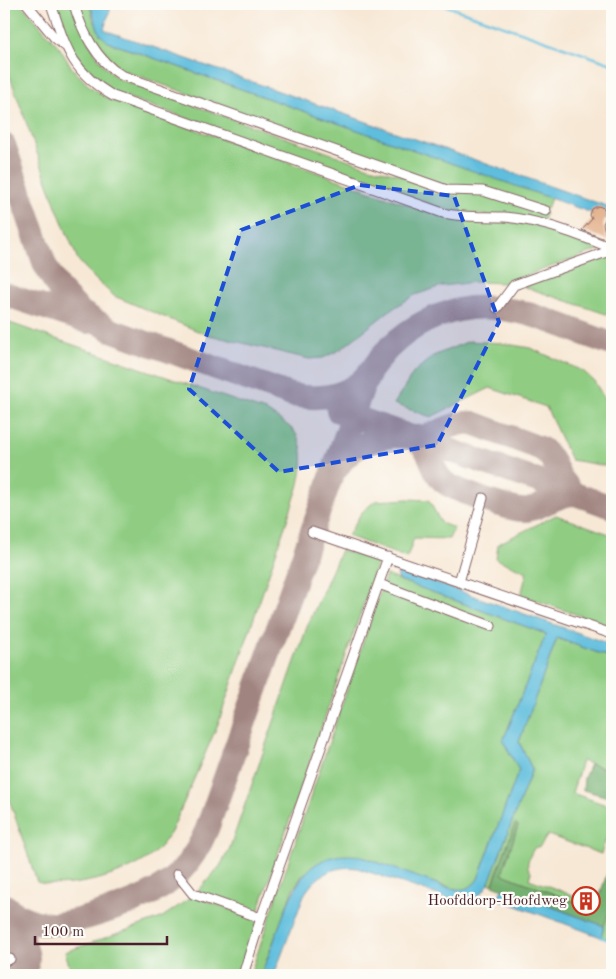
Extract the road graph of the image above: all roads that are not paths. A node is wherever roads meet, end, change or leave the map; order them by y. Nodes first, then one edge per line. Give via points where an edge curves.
1 (27, 4) edge
2 (51, 4) edge
3 (74, 4) edge
4 (66, 47) junction
5 (546, 211) dead end
6 (612, 249) edge
7 (497, 308) dead end
8 (483, 498) dead end
9 (312, 532) dead end
10 (388, 557) junction
11 (459, 582) junction
12 (379, 584) junction
13 (491, 626) dead end
14 (612, 634) edge
15 (178, 874) dead end
16 (262, 918) junction
17 (243, 975) edge

1 - 4 lane
2 - 4 lane
3 - 5 lane via 87,35 104,62 121,75 446,190 483,191
4 - 6 lane via 87,78 113,96 132,104 442,213 535,222
6 - 7 lane via 514,285
8 - 11 lane
9 - 10 lane
10 - 11 lane
10 - 12 lane
11 - 14 lane
12 - 13 lane
12 - 16 lane
15 - 16 lane via 193,894
16 - 17 lane

